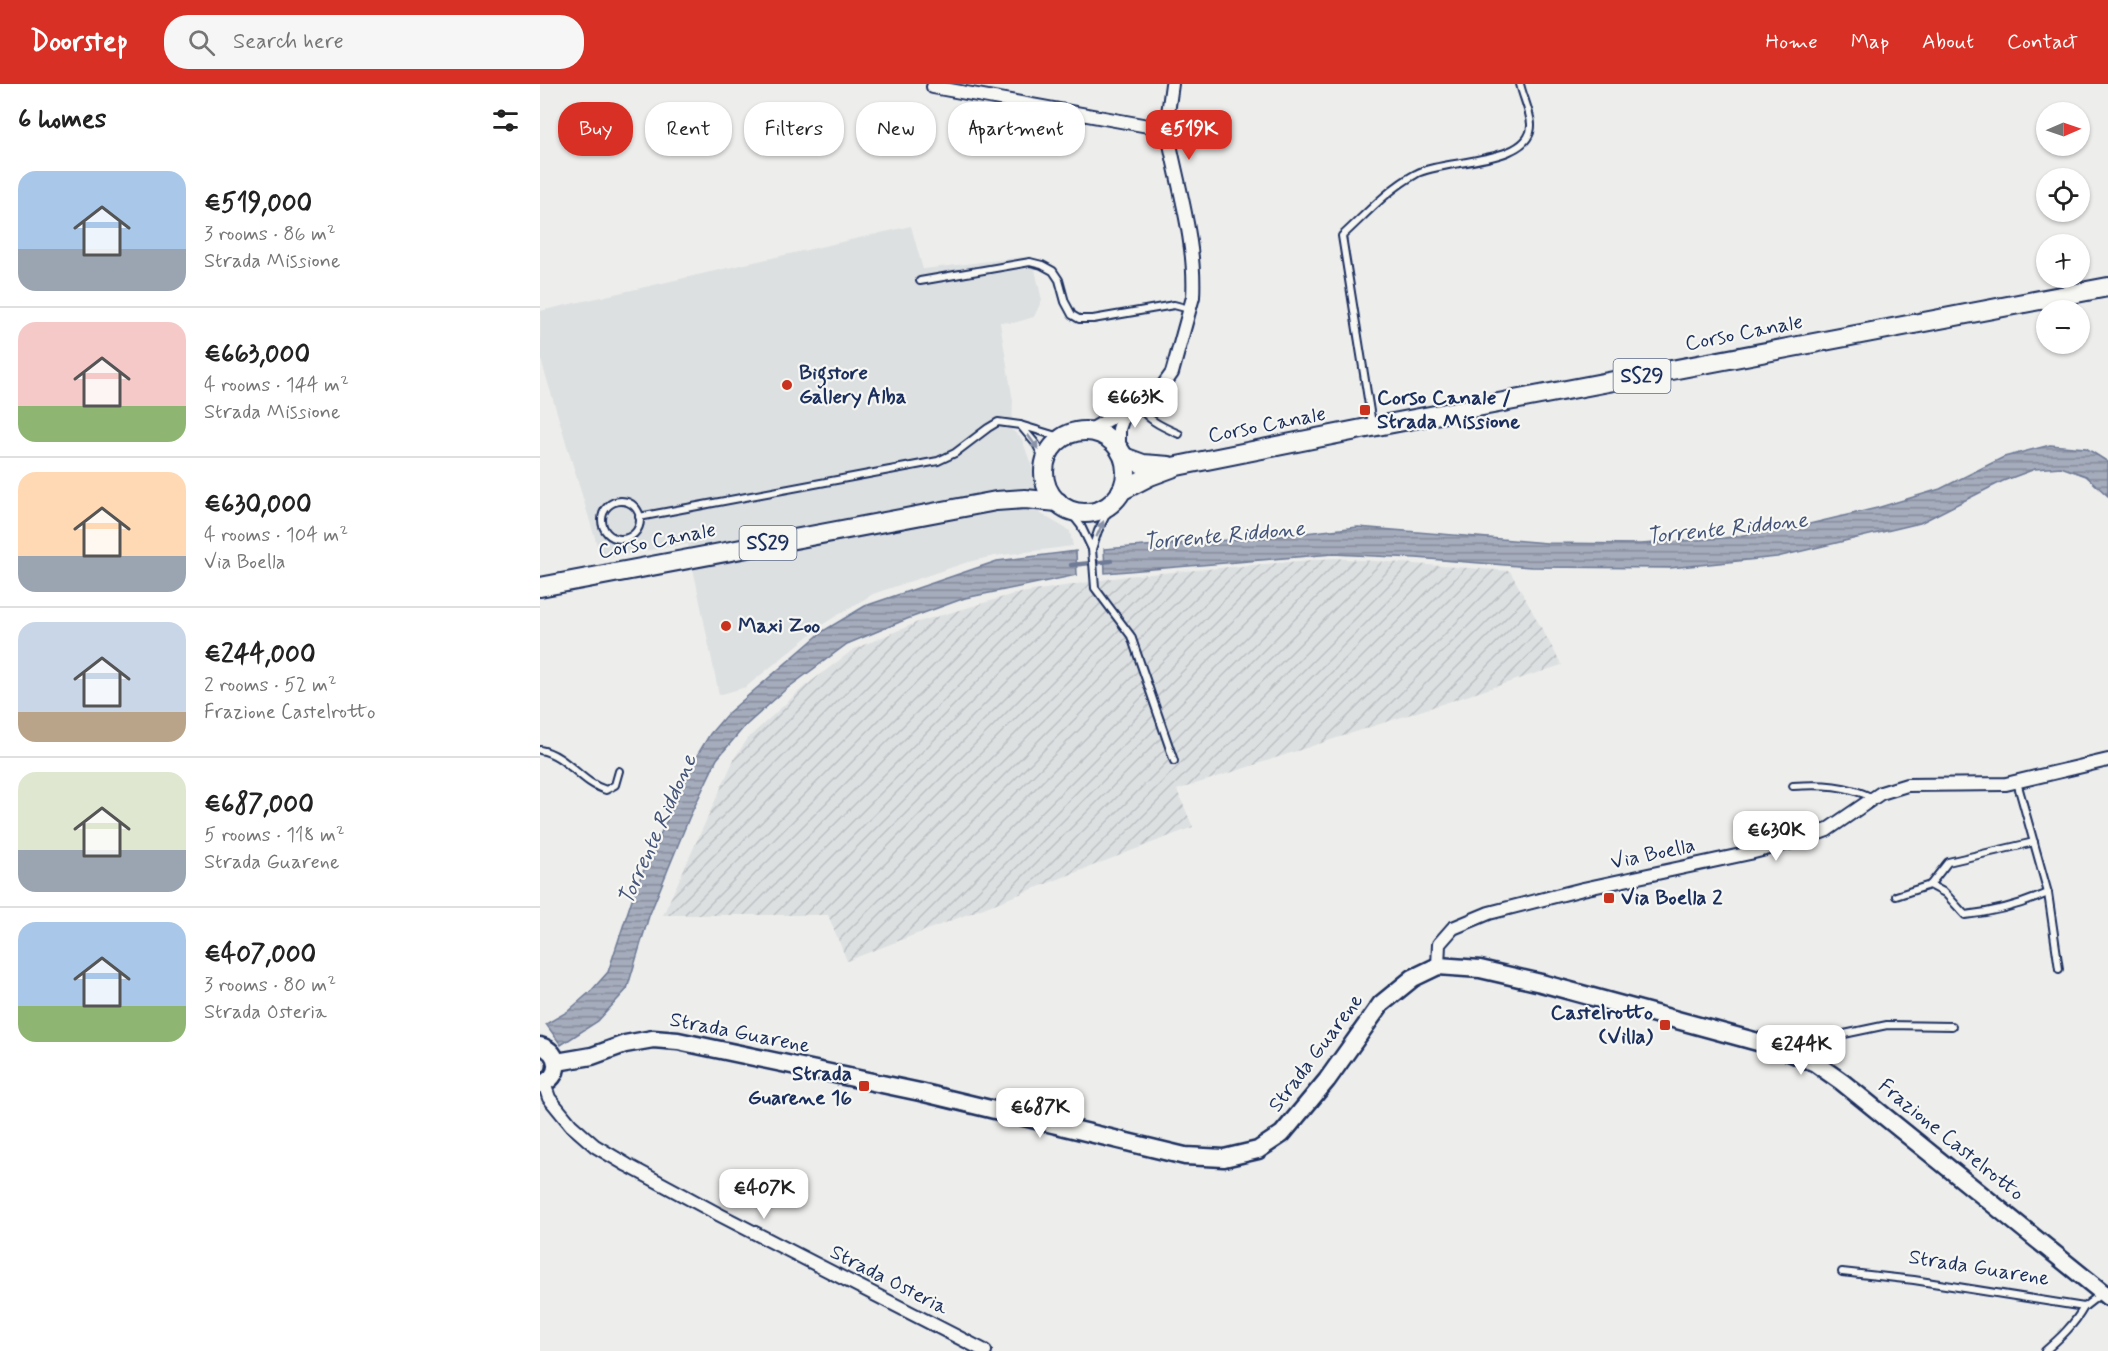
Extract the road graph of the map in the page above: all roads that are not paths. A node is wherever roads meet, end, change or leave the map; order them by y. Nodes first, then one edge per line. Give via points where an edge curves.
1 (1172, 84) edge
2 (1520, 84) edge
3 (933, 87) dead end
4 (1165, 135) junction
5 (920, 281) dead end
6 (2108, 287) edge
7 (1189, 309) junction
8 (1131, 402) junction
9 (1020, 425) junction
10 (1372, 427) junction
11 (1089, 431) junction
12 (1179, 434) dead end
13 (1063, 438) junction
14 (1121, 453) junction
15 (1045, 466) junction
16 (1177, 466) junction
17 (1117, 497) junction
18 (996, 501) junction
19 (1062, 505) junction
20 (639, 517) junction
21 (1092, 549) junction
22 (540, 587) edge
23 (540, 750) edge
24 (2108, 760) edge
25 (1174, 761) dead end
26 (619, 771) dead end
27 (2017, 782) junction
28 (1793, 786) dead end
29 (1872, 798) junction
30 (2034, 842) junction
31 (1930, 885) junction
32 (2048, 893) junction
33 (1896, 896) dead end
34 (1438, 966) junction
35 (2059, 969) dead end
36 (1952, 1026) dead end
37 (540, 1046) edge
38 (1780, 1048) junction
39 (557, 1062) junction
40 (542, 1083) edge
41 (1842, 1272) dead end
42 (2105, 1295) edge
43 (2084, 1307) junction
44 (984, 1351) edge
45 (2045, 1351) edge

1 - 4 street
2 - 10 lane via 1531,125 1521,147 1417,173 1342,236
3 - 4 street via 1148,126
4 - 7 street via 1188,228 1194,285
5 - 7 lane via 1030,262 1053,272 1072,315 1079,319 1174,305
6 - 10 main road, Corso Canale / SS29
7 - 8 street via 1170,376 1162,387
8 - 11 street
8 - 12 lane via 1145,417
8 - 14 street via 1119,429
9 - 13 lane
9 -> 15 lane via 1036,444
9 - 20 lane via 998,422 938,461
10 - 16 main road, Corso Canale / SS29
11 - 13 main road
11 - 14 main road, Corso Canale via 1111,440
13 - 15 main road, Corso Canale via 1051,450
14 - 16 main road, Corso Canale / SS29 via 1143,464
14 - 17 main road via 1125,480
15 - 18 main road, Corso Canale via 1033,483
15 - 19 main road via 1050,493
16 - 17 main road, Corso Canale / SS29 via 1150,476
17 - 19 main road, Corso Canale via 1102,510 1090,513
21 -> 17 lane
18 - 19 main road, Corso Canale via 1025,499
18 - 22 main road, Corso Canale / SS29
19 - 21 lane via 1081,526
20 - 20 lane via 630,503 620,501 609,505 602,521 607,532 623,538 637,529
21 - 25 lane via 1095,588 1131,636
23 - 26 lane via 564,761 594,787 606,790 615,785
24 - 27 street, Via Boella
27 - 29 street, Via Boella via 1907,786
27 - 30 lane
28 - 29 lane via 1841,786
29 - 34 street, Via Boella via 1827,830 1800,840 1489,913 1453,928 1439,944
30 - 31 lane via 1948,862
30 - 32 lane
31 - 32 lane via 1945,893 1965,915 1993,912
31 - 33 lane
32 - 35 lane
34 - 38 main road, Frazione Castelrotto via 1480,969 1541,983
34 - 39 main road, Strada Guarene via 1413,978 1381,1004 1327,1080 1282,1134 1258,1150 1224,1158 1185,1156 920,1092 678,1041 625,1044 592,1056
36 - 38 lane via 1887,1025
37 - 39 main road via 552,1051
38 - 42 main road, Frazione Castelrotto via 1842,1082
39 - 40 main road via 554,1075
40 - 44 street, Strada Osteria via 571,1125 595,1146
41 - 43 lane, Strada Guarene
42 - 43 lane
43 - 45 lane

